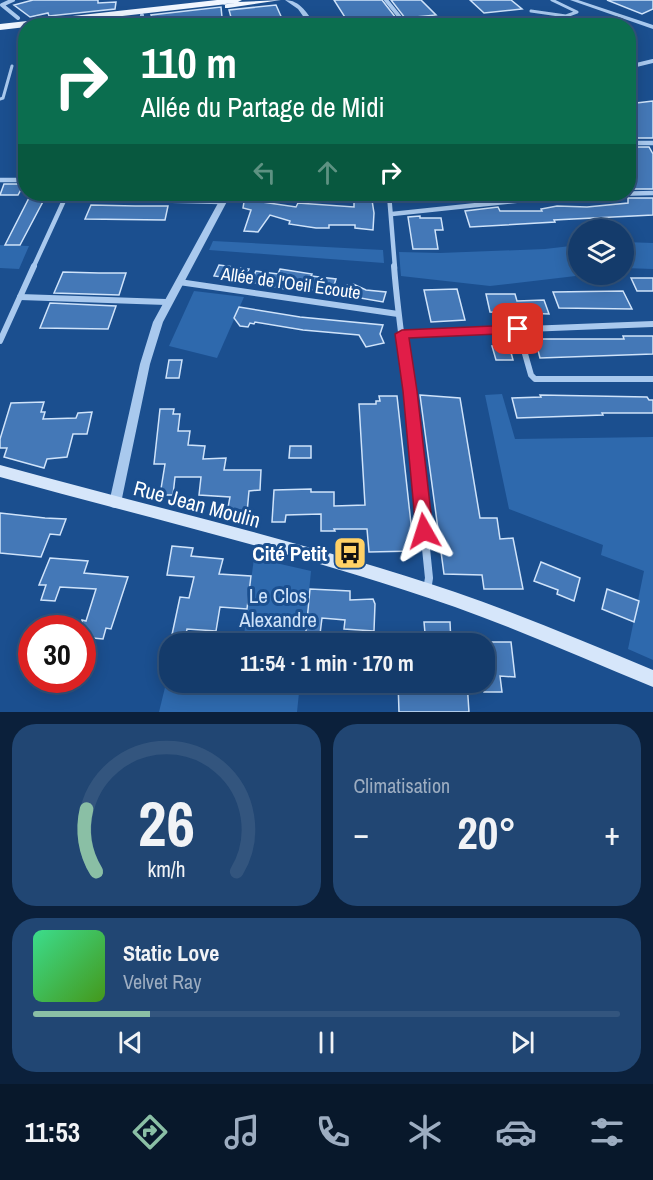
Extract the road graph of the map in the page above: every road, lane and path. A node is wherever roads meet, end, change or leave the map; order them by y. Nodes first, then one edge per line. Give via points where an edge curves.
1 (13, 0) edge
2 (238, 0) edge
3 (277, 0) edge
4 (288, 0) edge
5 (296, 0) edge
6 (386, 0) edge
7 (552, 0) edge
8 (574, 0) edge
9 (300, 8) junction
10 (531, 11) dead end
11 (142, 15) junction
12 (18, 18) dead end
13 (85, 18) edge
14 (116, 18) edge
15 (142, 18) edge
16 (307, 18) edge
17 (401, 18) edge
18 (626, 18) edge
19 (636, 21) edge
20 (18, 26) edge
21 (18, 27) edge
22 (653, 27) edge
23 (0, 28) edge
24 (653, 61) edge
25 (12, 66) dead end
26 (636, 66) edge
27 (0, 99) edge
28 (636, 143) edge
29 (653, 143) edge
30 (0, 180) edge
31 (18, 180) edge
32 (636, 193) edge
33 (653, 193) edge
34 (64, 201) edge
35 (222, 201) edge
36 (390, 201) edge
37 (511, 201) edge
38 (392, 214) junction
39 (179, 282) junction
40 (20, 297) junction
41 (166, 302) junction
42 (398, 314) junction
43 (653, 324) edge
44 (518, 329) junction
45 (402, 334) junction
46 (0, 341) edge
47 (653, 379) edge
48 (0, 471) edge
49 (115, 503) junction
50 (427, 590) junction
51 (653, 679) edge

1 - 12 street via 2,5
2 - 13 main road
3 - 11 main road
4 - 9 street
5 - 9 street
6 - 17 street
7 - 10 lane via 577,12 561,17
8 - 18 street
9 - 16 street
11 - 14 main road
11 - 15 street
19 - 22 street
20 - 23 main road
21 - 23 main road
24 - 26 street
25 - 27 lane
28 - 29 street
30 - 31 street
32 - 33 street
34 - 40 street
35 - 39 street
36 - 38 street
37 - 38 street
38 - 42 street
39 - 41 street
39 - 42 street, Allée de l'Oeil Écoute
40 - 41 street
40 - 46 street
41 - 49 street via 145,364
42 - 45 street
43 - 44 street
44 - 45 street
44 - 47 street via 535,379
45 - 50 street via 428,567
48 - 49 main road, Rue Jean Moulin
49 - 50 main road, Rue Jean Moulin
50 - 51 main road, Rue Jean Moulin

